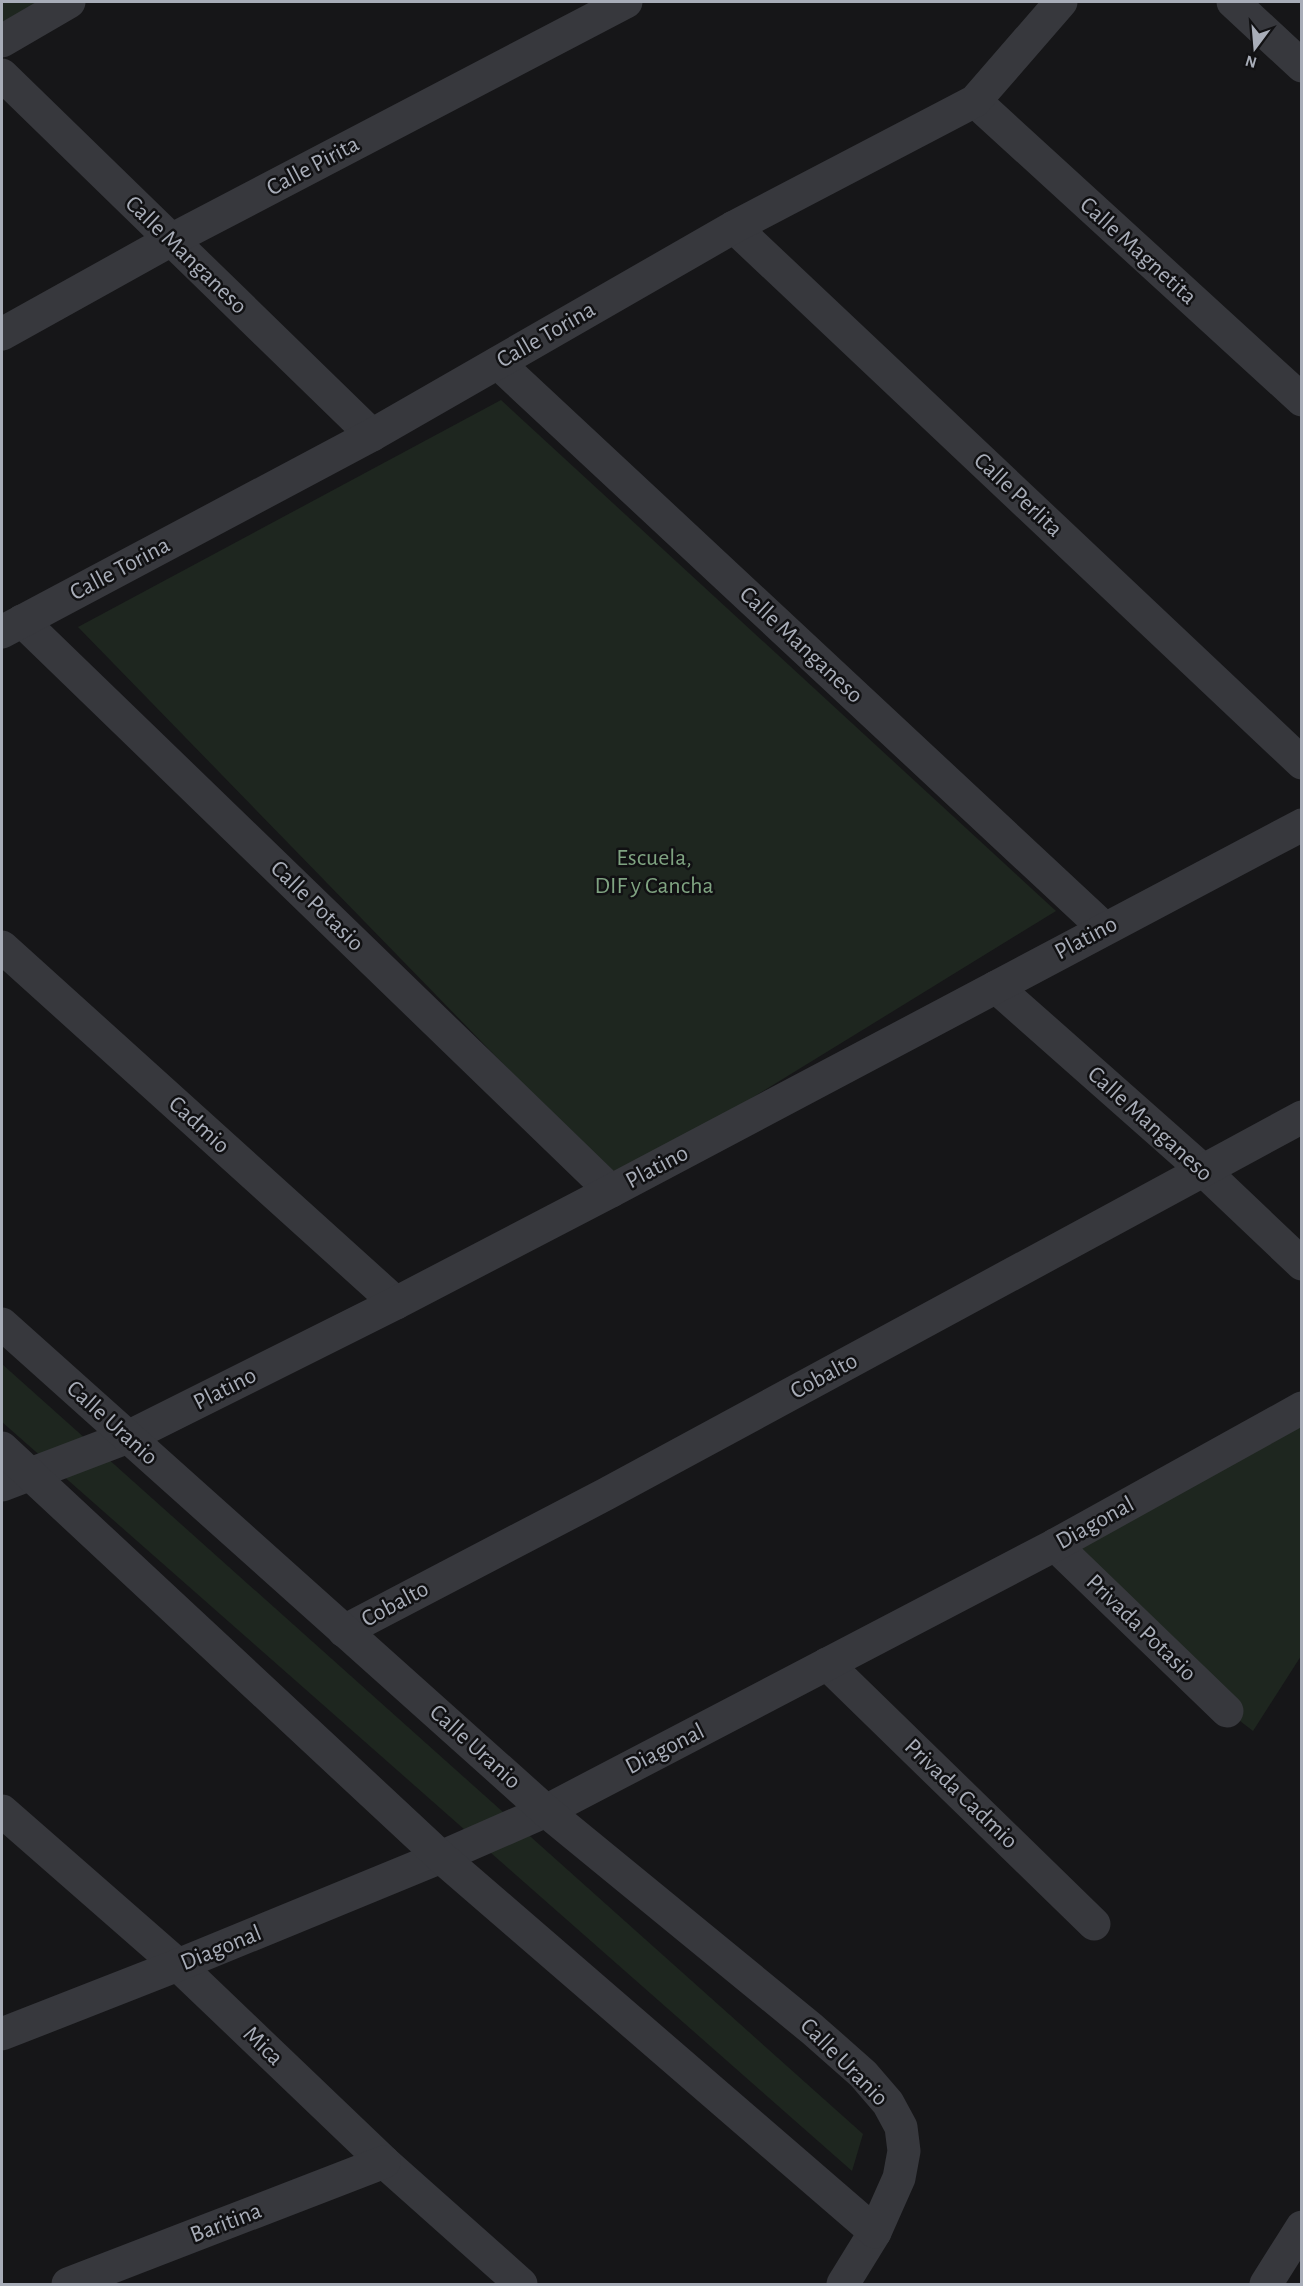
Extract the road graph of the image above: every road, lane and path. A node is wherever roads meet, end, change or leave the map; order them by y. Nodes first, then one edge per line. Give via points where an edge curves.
1 (69, 2) edge
2 (626, 2) edge
3 (1060, 2) edge
4 (1233, 2) edge
5 (2, 41) edge
6 (1302, 66) edge
7 (2, 75) edge
8 (975, 101) junction
9 (734, 227) junction
10 (171, 240) junction
11 (2, 334) edge
12 (498, 363) junction
13 (1302, 400) edge
14 (372, 435) junction
15 (12, 627) edge
16 (1302, 763) edge
17 (1302, 825) edge
18 (1104, 928) junction
19 (2, 947) edge
20 (996, 987) junction
21 (1302, 1117) edge
22 (1204, 1171) junction
23 (611, 1191) junction
24 (1302, 1264) edge
25 (396, 1303) junction
26 (2, 1324) edge
27 (1302, 1408) edge
28 (128, 1437) junction
29 (2, 1448) edge
30 (32, 1475) junction
31 (2, 1485) edge
32 (1055, 1545) junction
33 (345, 1631) junction
34 (828, 1664) junction
35 (1227, 1710) dead end
36 (2, 1811) edge
37 (546, 1811) junction
38 (441, 1857) junction
39 (1094, 1924) dead end
40 (178, 1965) junction
41 (2, 2034) edge
42 (384, 2162) junction
43 (1302, 2227) edge
44 (875, 2232) junction
45 (69, 2284) edge
46 (521, 2284) edge
47 (843, 2284) edge
48 (1266, 2284) edge

1 - 5 street
2 - 10 street, Calle Pirita
3 - 8 street, Calle Torina
4 - 6 street
7 - 10 street, Calle Manganeso
8 - 9 street, Calle Torina
8 - 13 street, Calle Magnetita
9 - 12 street, Calle Torina
9 - 16 street, Calle Perlita
10 - 11 street, Calle Pirita
10 - 14 street, Calle Manganeso
12 - 14 street, Calle Torina
12 - 18 street, Calle Manganeso
14 - 15 street, Calle Torina
15 - 23 street, Calle Potasio
17 - 18 street, Platino
18 - 20 street, Platino
19 - 25 street, Cadmio
20 - 22 street, Calle Manganeso
20 - 23 street, Platino
21 - 22 street, Cobalto
22 - 24 street, Calle Manganeso
22 - 33 street, Cobalto
23 - 25 street, Platino
25 - 28 street, Platino
26 - 28 street, Calle Uranio
27 - 32 street, Diagonal
28 - 30 street, Platino
28 - 33 street, Calle Uranio
29 - 30 street
30 - 31 street, Platino
30 - 38 street
32 - 34 street, Diagonal
32 - 35 street, Privada Potasio
33 - 37 street, Calle Uranio
34 - 37 street, Diagonal
34 - 39 street, Privada Cadmio
36 - 40 street, Mica
37 - 38 street, Diagonal
37 - 44 street, Calle Uranio via 812,2029 888,2103 901,2127 904,2151 899,2178
38 - 40 street, Diagonal
38 - 44 street
40 - 41 street, Diagonal
40 - 42 street, Mica
42 - 45 street, Baritina
42 - 46 street, Mica
43 - 48 street
44 - 47 street, Calle Uranio

